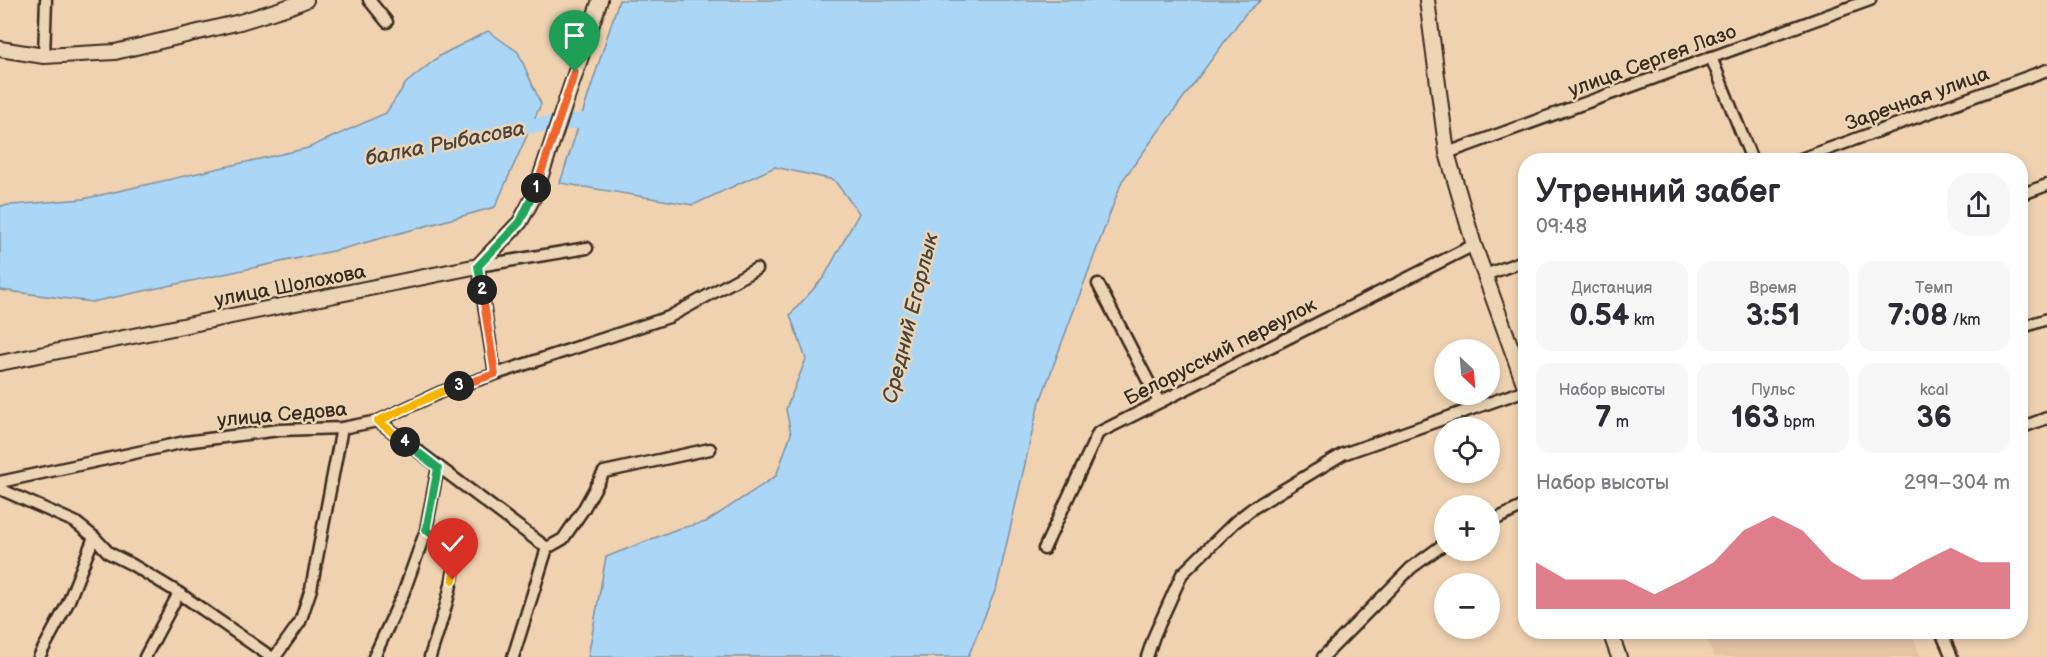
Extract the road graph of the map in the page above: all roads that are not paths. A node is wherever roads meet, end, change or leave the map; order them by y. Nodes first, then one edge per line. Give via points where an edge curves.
1 (46, 0) edge
2 (306, 0) edge
3 (369, 0) edge
4 (1427, 0) edge
5 (1869, 0) edge
6 (598, 5) edge
7 (387, 22) dead end
8 (0, 50) edge
9 (44, 56) junction
10 (1711, 57) junction
11 (2047, 70) edge
12 (1447, 153) junction
13 (1749, 153) edge
14 (1817, 153) edge
15 (2047, 185) edge
16 (2028, 192) edge
17 (1474, 245) junction
18 (587, 248) dead end
19 (1518, 263) edge
20 (478, 266) junction
21 (756, 269) dead end
22 (1485, 275) junction
23 (1098, 284) dead end
24 (2047, 319) edge
25 (2028, 325) edge
26 (1518, 361) edge
27 (0, 363) edge
28 (495, 374) junction
29 (1518, 393) edge
30 (1159, 402) junction
31 (2047, 418) edge
32 (378, 421) junction
33 (2028, 425) edge
34 (342, 428) junction
35 (710, 449) dead end
36 (438, 468) junction
37 (0, 482) edge
38 (0, 489) edge
39 (1518, 509) edge
40 (1500, 517) edge
41 (426, 530) junction
42 (94, 537) junction
43 (547, 548) junction
44 (1044, 549) dead end
45 (1434, 551) edge
46 (178, 593) junction
47 (1613, 639) edge
48 (1944, 639) edge
49 (39, 657) edge
50 (145, 657) edge
51 (273, 657) edge
52 (374, 657) edge
53 (430, 657) edge
54 (513, 657) edge
55 (1147, 657) edge
56 (1323, 657) edge
57 (1619, 657) edge
58 (1952, 657) edge

1 - 9 street
2 - 9 main road via 240,22 115,52
3 - 7 street
4 - 12 main road
5 - 10 street, улица Сергея Лазо
6 - 20 main road via 534,196 520,222
8 - 9 main road
10 - 12 street, улица Сергея Лазо
10 - 13 street
11 - 14 street, Заречная улица
12 - 17 main road
15 - 16 street
17 - 22 main road
17 - 30 street, Белорусский переулок
18 - 20 street, улица Шолохова
19 - 22 street
20 - 27 main road, улица Шолохова
20 - 28 street
21 - 28 street, улица Седова via 669,318
22 - 26 main road
23 - 30 street
24 - 25 street
28 - 32 street, улица Седова via 441,392
29 - 55 street via 1343,454 1253,508 1182,574
30 - 44 street, Белорусский переулок via 1098,433
31 - 33 street
32 - 34 street, улица Седова
32 - 36 street
34 - 37 street, улица Седова via 279,430 185,442
34 - 51 street via 311,589 300,622
35 - 43 street via 604,472 563,539
36 - 41 street
36 - 43 street
38 - 42 street via 75,522
39 - 40 street
41 - 52 street
41 - 53 street via 452,549 456,562
42 - 46 street via 109,553
42 - 49 street via 68,603
43 - 54 street
45 - 56 street via 1411,568
46 - 50 street
46 - 51 street
47 - 57 main road
48 - 58 street

